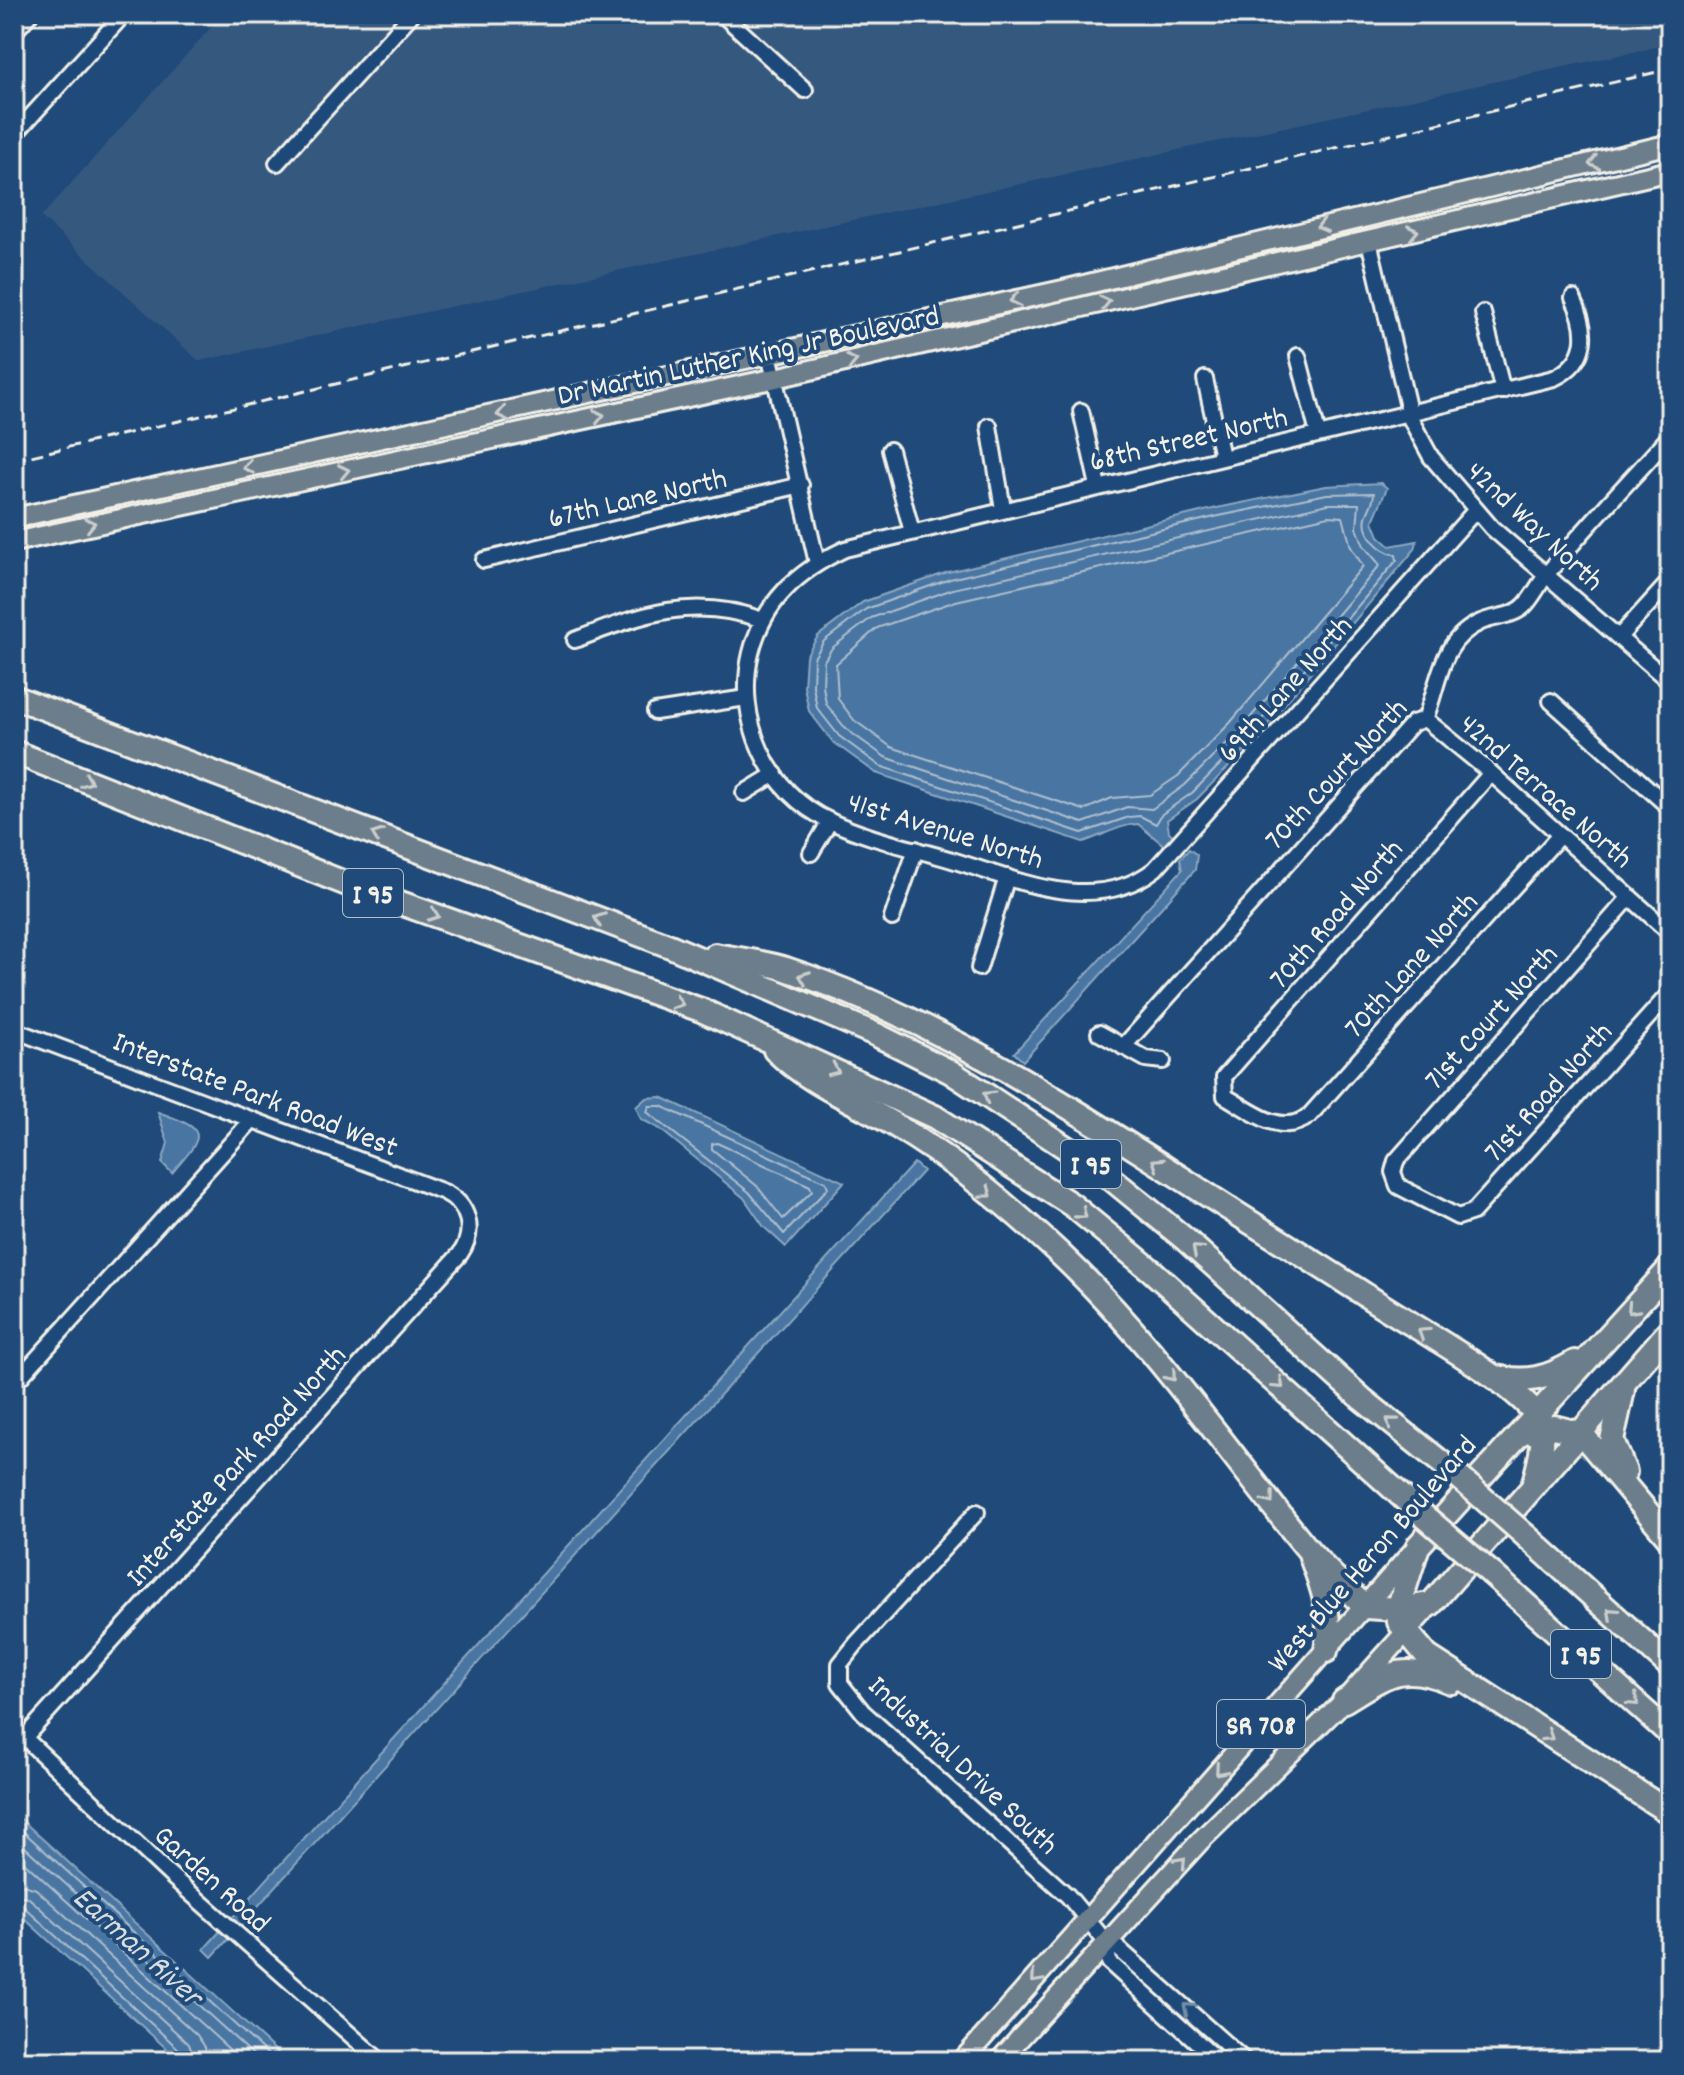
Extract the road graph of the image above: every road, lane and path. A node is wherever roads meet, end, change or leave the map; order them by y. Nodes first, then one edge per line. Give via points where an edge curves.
1 (30, 14) edge
2 (124, 14) edge
3 (412, 14) edge
4 (722, 14) edge
5 (14, 32) edge
6 (805, 90) dead end
7 (14, 135) edge
8 (1670, 144) edge
9 (277, 163) dead end
10 (1670, 171) edge
11 (1369, 241) junction
12 (1573, 298) dead end
13 (1483, 313) dead end
14 (769, 354) junction
15 (1298, 356) dead end
16 (776, 378) junction
17 (1205, 379) dead end
18 (1503, 391) junction
19 (1081, 411) dead end
20 (1410, 413) junction
21 (989, 426) dead end
22 (1318, 434) junction
23 (1670, 436) edge
24 (890, 450) dead end
25 (1222, 457) junction
26 (801, 485) junction
27 (1098, 486) junction
28 (1003, 509) junction
29 (1475, 511) junction
30 (21, 516) edge
31 (14, 532) edge
32 (912, 532) junction
33 (14, 542) edge
34 (484, 560) dead end
35 (817, 563) junction
36 (1548, 574) junction
37 (1670, 581) edge
38 (763, 620) junction
39 (1619, 637) junction
40 (575, 640) dead end
41 (1670, 682) edge
42 (14, 697) edge
43 (746, 698) junction
44 (1551, 701) dead end
45 (655, 712) dead end
46 (1425, 719) junction
47 (14, 752) edge
48 (1491, 773) junction
49 (775, 774) junction
50 (744, 793) dead end
51 (1670, 808) edge
52 (830, 821) junction
53 (1560, 835) junction
54 (916, 849) junction
55 (811, 853) dead end
56 (1007, 877) junction
57 (1121, 888) joint
58 (1630, 897) junction
59 (892, 918) dead end
60 (1670, 933) edge
61 (670, 946) junction
62 (979, 968) dead end
63 (1670, 993) edge
64 (14, 1030) edge
65 (1099, 1033) dead end
66 (763, 1038) junction
67 (1123, 1047) junction
68 (1163, 1061) dead end
69 (252, 1120) junction
70 (1296, 1124) joint
71 (1458, 1217) joint
72 (468, 1219) joint
73 (1670, 1268) edge
74 (1670, 1330) edge
75 (1593, 1351) junction
76 (1489, 1376) junction
77 (1625, 1382) junction
78 (14, 1384) edge
79 (1538, 1420) junction
80 (1582, 1434) junction
81 (1532, 1488) junction
82 (1644, 1504) junction
83 (977, 1512) dead end
84 (1670, 1539) edge
85 (1418, 1546) junction
86 (1307, 1549) junction
87 (1431, 1604) junction
88 (1365, 1607) junction
89 (1398, 1609) junction
90 (1407, 1634) junction
91 (1326, 1651) junction
92 (1670, 1666) edge
93 (1482, 1694) junction
94 (1344, 1701) junction
95 (19, 1733) edge
96 (1670, 1734) edge
97 (1670, 1813) edge
98 (1089, 1920) junction
99 (1106, 1942) junction
100 (380, 2061) edge
101 (962, 2061) edge
102 (999, 2061) edge
103 (1218, 2061) edge
104 (1245, 2061) edge

1 - 5 street
2 - 7 street
3 - 9 street
4 - 6 street
8 -> 14 main road, Dr Martin Luther King Jr Boulevard
11 -> 10 main road, Dr Martin Luther King Jr Boulevard
16 -> 11 main road, Dr Martin Luther King Jr Boulevard
11 - 20 street, 42nd Way North
12 - 18 street, 68th Street North via 1585,338 1571,367 1554,378
13 - 18 street
14 - 16 street
14 -> 30 main road, Dr Martin Luther King Jr Boulevard
15 - 22 street
16 - 26 street
33 -> 16 main road, Dr Martin Luther King Jr Boulevard
17 - 25 street
18 - 20 street, 68th Street North
19 - 27 street
20 - 22 street, 68th Street North
20 - 29 street, 42nd Way North via 1431,457
21 - 28 street
22 - 25 street, 68th Street North
23 - 36 street, 70th Court North
24 - 32 street
25 - 27 street, 68th Street North
26 - 34 street, 67th Lane North
26 - 35 street
27 - 28 street, 68th Street North
28 - 32 street, 68th Street North
29 - 36 street, 42nd Way North
29 - 57 street, 69th Lane North via 1186,836 1155,869
30 - 31 main road via 24,525
32 - 35 street, 68th Street North via 845,549
35 - 38 street, 41st Avenue North via 778,595
36 - 39 street, 42nd Way North
36 - 46 street, 70th Court North via 1525,606 1478,623 1454,644 1439,665
37 - 39 street
38 - 40 street via 731,609 693,606 643,616
38 - 43 street, 41st Avenue North via 748,664
39 - 41 street, 42nd Way North
61 -> 42 highway, I 95
43 - 45 street
43 - 49 street, 41st Avenue North via 752,733
44 - 51 street
46 - 48 street, 42nd Terrace North
46 - 67 street, 70th Court North via 1413,723
47 -> 66 highway, I 95 via 347,884 701,1010
48 - 53 street, 42nd Terrace North
48 - 70 street, 70th Road North via 1224,1077 1225,1096 1275,1124
49 - 50 street
49 - 52 street, 41st Avenue North via 802,803
52 - 54 street, 41st Avenue North
52 - 55 street
53 - 58 street, 42nd Terrace North
53 - 70 street, 70th Lane North via 1309,1116
54 - 56 street, 41st Avenue North
54 - 59 street
56 - 57 street, 41st Avenue North via 1077,893
56 - 62 street
58 - 60 street, 42nd Terrace North
58 - 71 street, 71st Court North via 1396,1161 1398,1186
76 -> 61 highway via 1083,1114 993,1062 888,1009 784,968
92 -> 61 highway, I 95, bridge via 1103,1172 951,1072
63 - 71 street, 71st Road North via 1473,1212
64 - 69 street, Interstate Park Road West
65 - 67 street
66 -> 86 highway via 792,1067 901,1128 1058,1252 1111,1305
66 -> 96 highway, I 95, bridge via 935,1117 1072,1205
67 - 68 street
69 - 72 street, Interstate Park Road West via 444,1192 457,1200
69 - 78 street
72 - 95 street, Interstate Park Road North via 460,1254
73 -> 75 highway
74 - 77 highway, SR 708
75 - 76 highway via 1542,1379 1523,1383
75 - 79 highway
76 - 79 highway
77 - 80 highway, SR 708
77 - 82 highway via 1612,1440
79 - 80 highway
79 - 81 highway via 1540,1459
79 - 85 highway, West Blue Heron Boulevard / SR 708 via 1509,1442
80 - 81 highway, SR 708
80 - 82 highway
81 - 87 highway, SR 708
82 - 84 highway
83 - 98 street, Industrial Drive South via 848,1654 840,1664 840,1683 863,1712
85 - 88 main road, West Blue Heron Boulevard / SR 708
85 - 89 highway
86 - 88 highway
86 - 91 highway via 1327,1598
87 - 89 highway
87 - 90 main road, SR 708
88 - 89 highway
88 - 91 main road, West Blue Heron Boulevard / SR 708
89 - 90 highway
90 - 93 highway via 1427,1656
90 - 94 main road, SR 708
91 -> 98 main road, West Blue Heron Boulevard / SR 708
93 - 94 highway via 1405,1669
93 -> 97 highway
99 -> 94 main road, SR 708
95 - 100 street, Garden Road
98 - 99 street, Industrial Drive South
98 -> 101 main road, West Blue Heron Boulevard / SR 708
99 - 102 main road, SR 708
99 - 103 street via 1109,1962
104 -> 99 street

